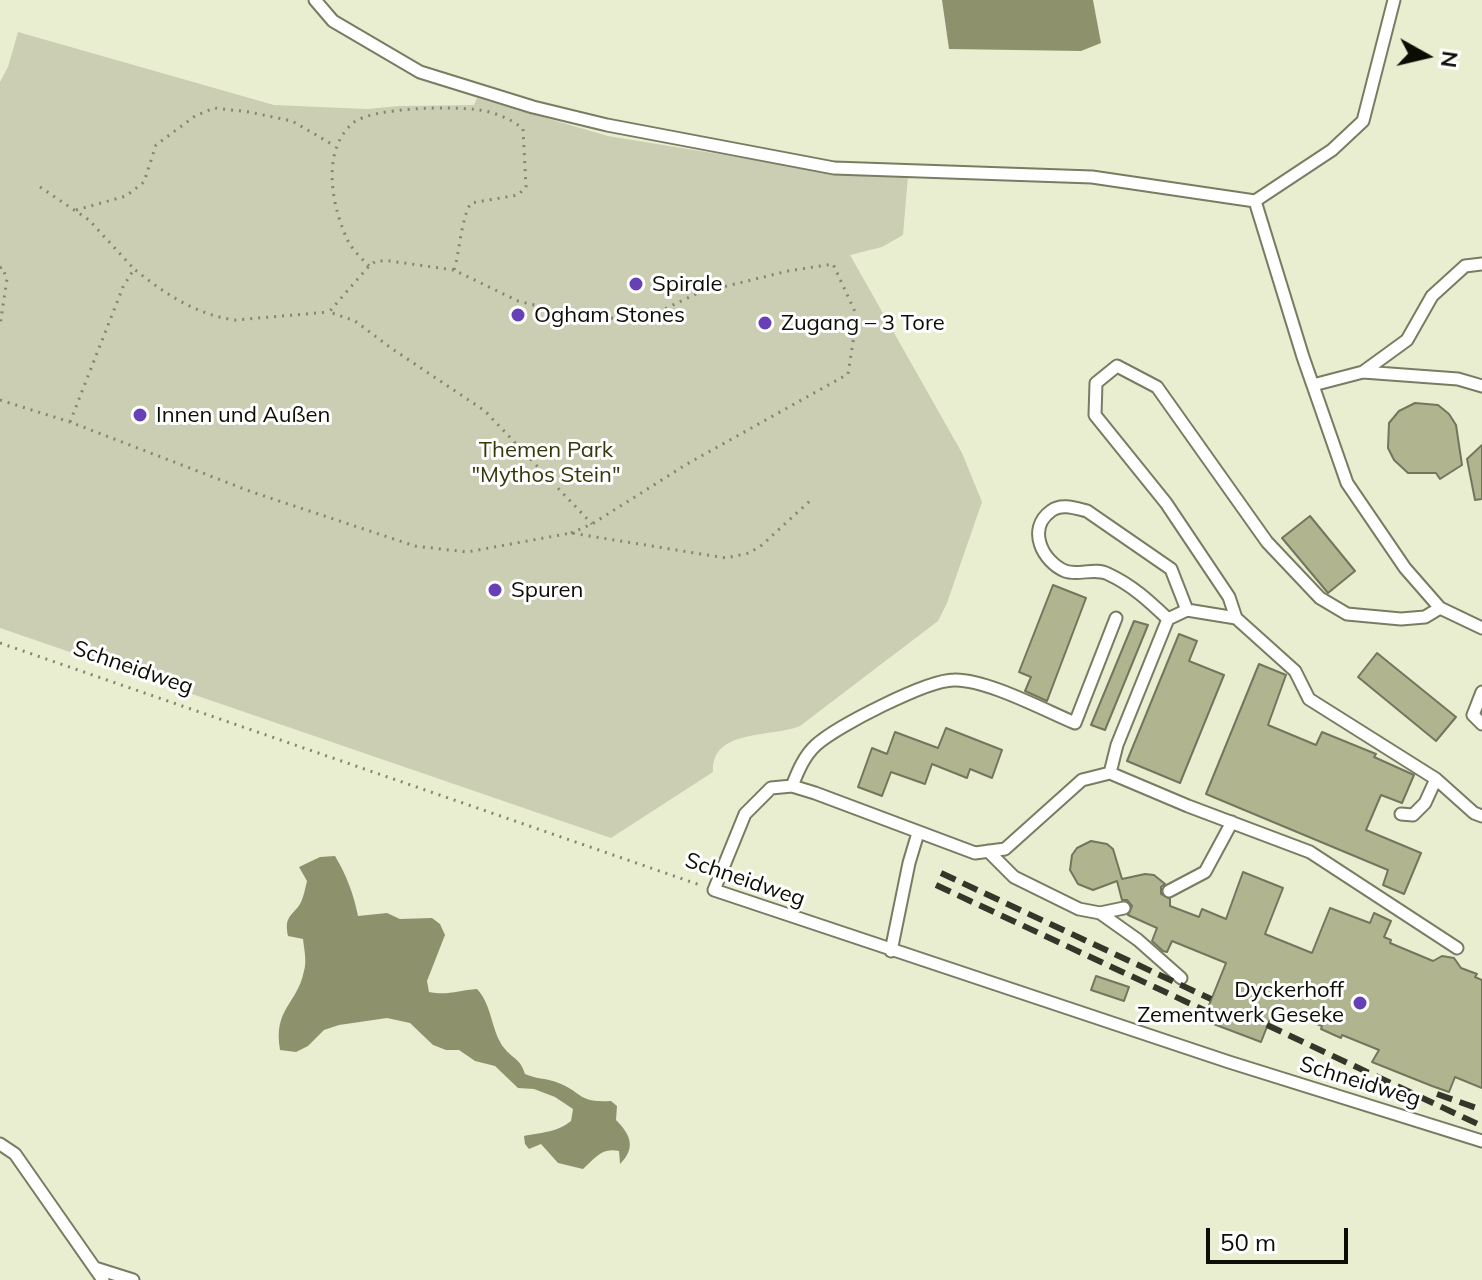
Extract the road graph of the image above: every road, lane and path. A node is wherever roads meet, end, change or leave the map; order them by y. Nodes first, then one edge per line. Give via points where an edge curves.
1 (315, 0) edge
2 (1394, 0) edge
3 (337, 147) junction
4 (40, 187) dead end
5 (1255, 201) junction
6 (76, 210) junction
7 (1482, 264) edge
8 (369, 266) junction
9 (0, 268) edge
10 (134, 269) junction
11 (454, 270) junction
12 (329, 312) junction
13 (0, 325) edge
14 (1363, 372) junction
15 (1313, 385) junction
16 (1482, 386) edge
17 (0, 400) edge
18 (70, 422) junction
19 (812, 499) dead end
20 (592, 524) junction
21 (571, 533) junction
22 (1440, 608) junction
23 (1187, 610) junction
24 (1116, 618) dead end
25 (1236, 618) junction
26 (1168, 619) junction
27 (1482, 628) edge
28 (0, 643) edge
29 (1482, 692) edge
30 (1482, 724) edge
31 (1110, 773) junction
32 (1436, 779) junction
33 (792, 786) junction
34 (1401, 814) dead end
35 (1482, 816) edge
36 (1232, 822) junction
37 (918, 833) junction
38 (988, 851) junction
39 (714, 890) junction
40 (1169, 891) dead end
41 (1124, 908) dead end
42 (1100, 913) junction
43 (1457, 948) dead end
44 (891, 951) junction
45 (1181, 978) dead end
46 (0, 1132) edge
47 (1482, 1141) edge
48 (0, 1144) edge
49 (15, 1154) junction
50 (95, 1268) junction
51 (103, 1280) edge
52 (133, 1280) edge

1 - 5 lane via 333,21 420,72 607,125 834,168 1092,177
2 - 5 lane via 1363,121 1332,150
3 - 6 path via 292,121 214,108 156,145 144,182 126,196
3 - 8 path via 332,167 336,208 350,245
3 - 11 path via 352,123 369,115 425,108 480,110 523,129 526,187 518,195 471,203
4 - 6 path
5 - 15 lane
6 - 10 path
7 - 14 lane via 1465,266 1432,296 1407,340
8 - 11 path via 390,261
8 - 12 path
9 - 13 path via 7,279
10 - 12 path via 186,305 221,319
10 - 18 path
11 - 20 path via 518,301 618,319 652,315 698,293 833,264 857,316 848,374
12 - 20 path via 355,321 485,411
14 - 15 lane
14 - 16 lane via 1458,379
15 - 22 lane via 1347,483 1405,568
17 - 18 path
18 - 21 path via 229,484 415,546 467,552
19 - 21 path via 762,545 726,558
20 - 21 path
22 - 25 lane via 1425,617 1401,619 1347,614 1320,598 1267,542 1157,387 1117,366 1096,383 1095,415 1166,503 1229,597
22 - 27 lane
23 - 25 lane
23 - 26 lane
23 - 26 lane via 1171,569 1087,511 1071,507 1048,512 1039,539 1048,561 1068,573 1105,571 1141,593
24 - 33 lane via 1075,723 982,685 954,680 924,687 817,744 802,761
25 - 32 lane via 1295,671 1309,699
26 - 31 lane
28 - 39 path, Schneidweg
29 - 30 lane via 1473,715
31 - 36 lane
31 - 38 lane via 1082,780 1005,849
32 - 34 lane via 1425,803 1413,815
32 - 35 lane
33 - 37 lane
33 - 39 lane via 771,788 745,814
36 - 40 lane via 1205,872
36 - 43 lane via 1310,852
37 - 38 lane via 975,853
37 - 44 lane
38 - 42 lane via 1014,877 1079,909
39 - 44 lane, Schneidweg
41 - 42 lane
42 - 45 lane
44 - 47 lane, Schneidweg
46 - 49 lane
48 - 49 lane
49 - 50 lane
50 - 51 lane
50 - 52 lane

